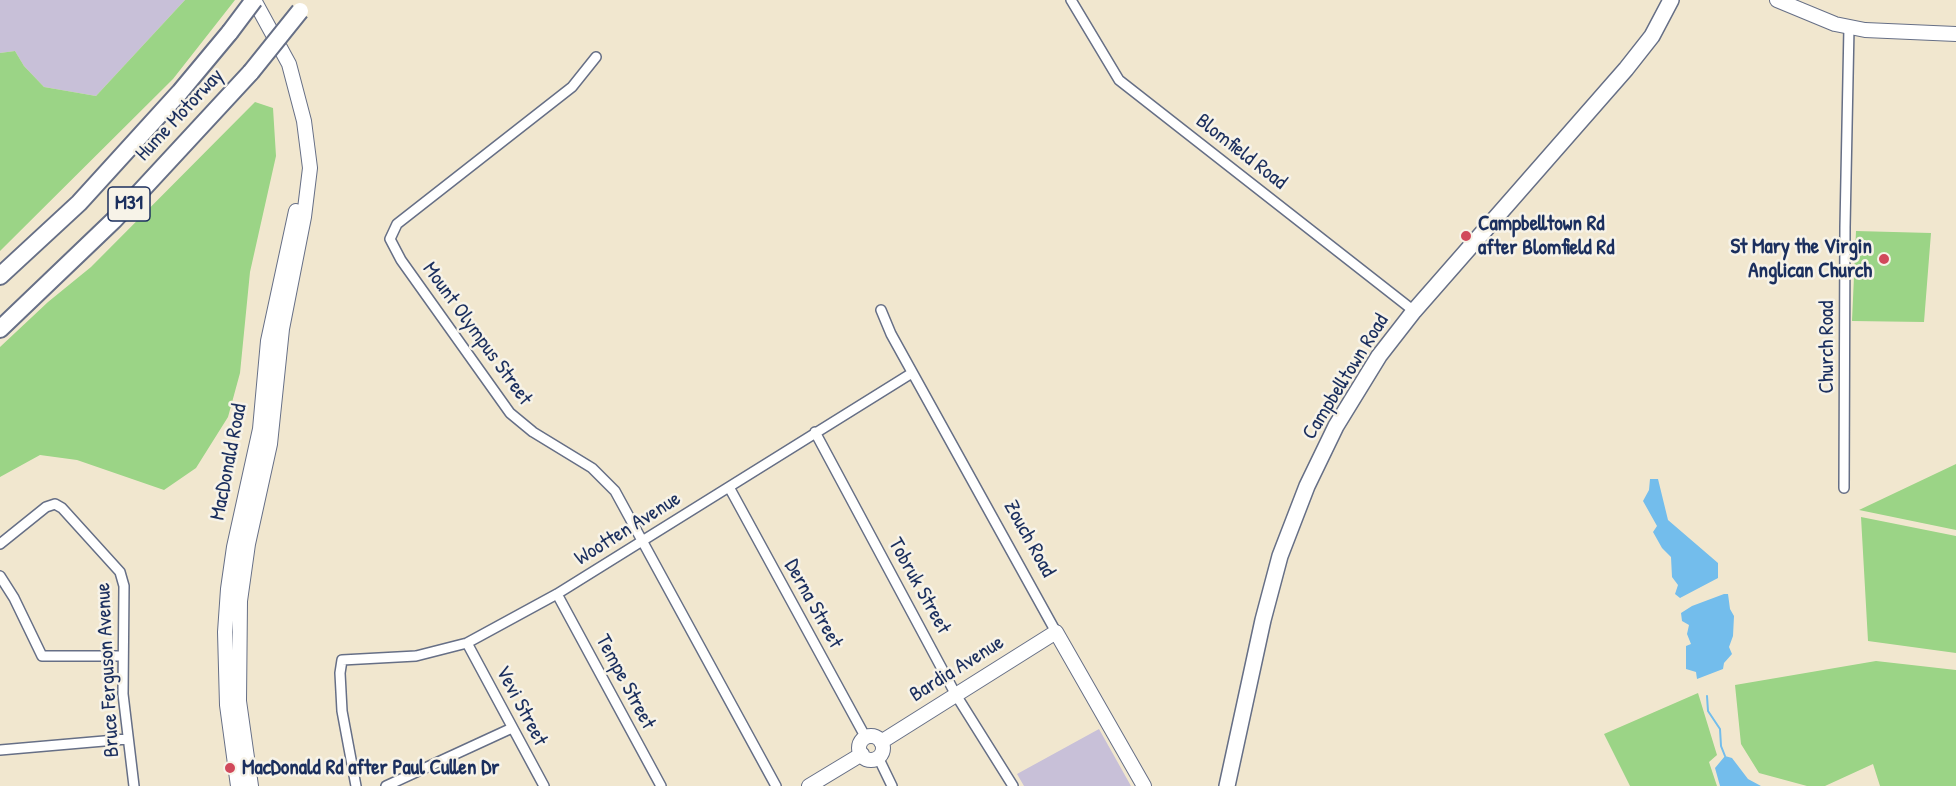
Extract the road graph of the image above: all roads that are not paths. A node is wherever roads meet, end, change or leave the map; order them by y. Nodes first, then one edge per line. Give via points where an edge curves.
1 (254, 0) edge
2 (1071, 0) edge
3 (1671, 0) edge
4 (1777, 0) edge
5 (305, 5) edge
6 (1849, 27) junction
7 (1956, 34) edge
8 (596, 57) dead end
9 (306, 147) junction
10 (0, 276) edge
11 (881, 310) dead end
12 (1414, 311) junction
13 (0, 329) edge
14 (912, 373) junction
15 (815, 432) junction
16 (729, 487) junction
17 (1844, 488) dead end
18 (643, 540) junction
19 (0, 544) edge
20 (0, 576) edge
21 (557, 594) junction
22 (1056, 632) junction
23 (467, 642) junction
24 (122, 656) junction
25 (956, 694) junction
26 (513, 728) junction
27 (866, 738) junction
28 (127, 739) junction
29 (881, 742) junction
30 (0, 750) edge
31 (862, 754) junction
32 (878, 757) junction
33 (134, 786) edge
34 (238, 786) edge
35 (251, 786) edge
36 (356, 786) edge
37 (386, 786) edge
38 (544, 786) edge
39 (661, 786) edge
40 (776, 786) edge
41 (809, 786) edge
42 (892, 786) edge
43 (1013, 786) edge
44 (1144, 786) edge
45 (1227, 786) edge

1 - 9 street, MacDonald Road via 289,64 304,121
1 - 10 highway, Hume Motorway / M31, bridge via 180,92 79,203
2 - 12 street, Blomfield Road via 1119,80
3 - 12 main road, Campbelltown Road via 1652,36 1632,62
4 - 6 street
5 - 13 highway, Hume Motorway / M31, bridge via 251,72 114,220
6 - 7 street via 1887,33
6 - 17 street, Church Road
8 - 18 street, Mount Olympus Street via 572,87 397,224 390,239 510,413 603,477
9 - 34 street, MacDonald Road via 268,341 260,429 228,589 226,705
9 - 35 street, MacDonald Road via 308,188 282,329 270,444 240,601 239,701
11 - 14 street, Zouch Road
12 - 45 main road, Campbelltown Road via 1379,356 1336,426 1296,513 1263,620
14 - 15 street, Wootten Avenue
14 - 22 street, Zouch Road
15 - 16 street, Wootten Avenue
15 - 25 street, Tobruk Street
16 - 18 street, Wootten Avenue
16 - 27 street, Derna Street
18 - 21 street, Wootten Avenue
18 - 40 street, Mount Olympus Street
19 - 24 street, Bruce Ferguson Avenue via 46,507 55,504 62,508 123,579
20 - 24 street via 42,656
21 - 23 street, Wootten Avenue
21 - 39 street, Tempe Street
22 - 25 street, Bardia Avenue
22 - 44 street, Zouch Road
23 - 26 street, Vevi Street
23 - 36 street, Wootten Avenue via 416,656 342,660 342,711
24 - 28 street, Bruce Ferguson Avenue
25 - 29 street, Bardia Avenue
25 - 43 street, Tobruk Street
26 - 37 street
26 - 38 street, Vevi Street
27 - 29 street via 876,737
27 - 31 street via 860,743
28 - 30 street
28 - 33 street, Bruce Ferguson Avenue
29 - 32 street via 883,748
31 - 32 street via 867,759
31 - 41 street
32 - 42 street

